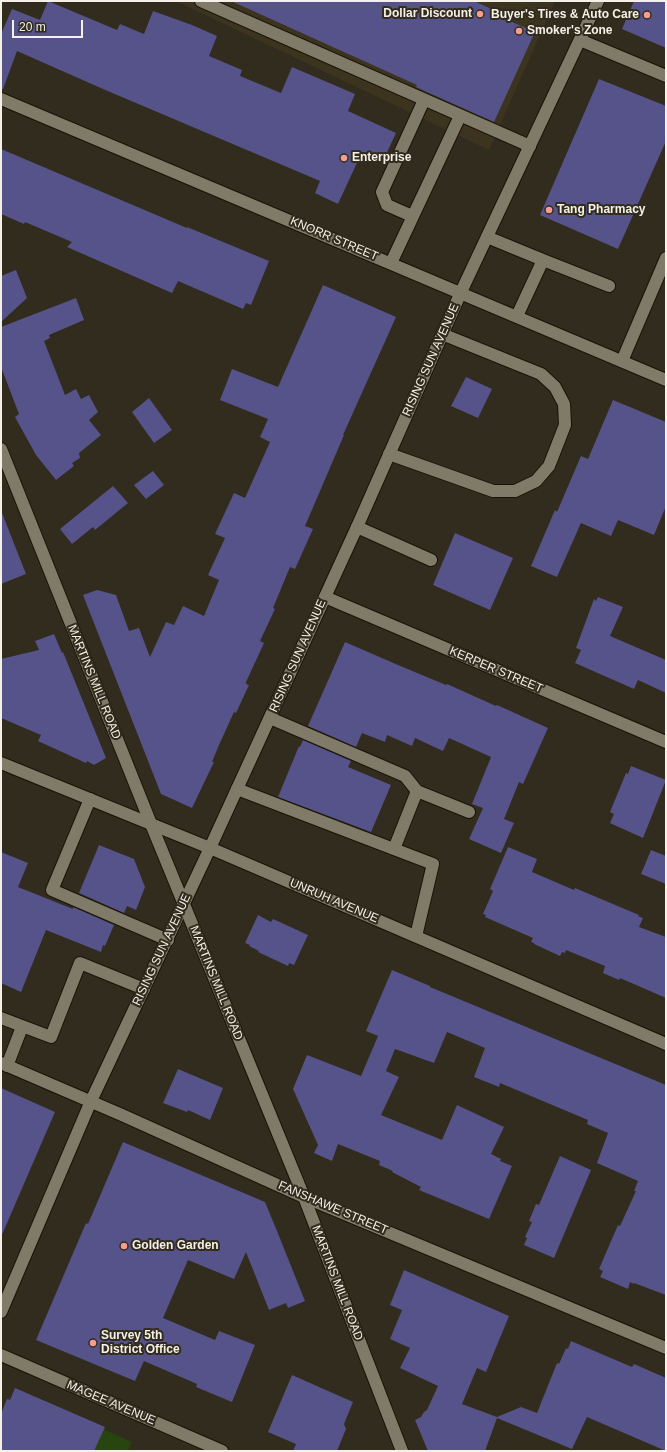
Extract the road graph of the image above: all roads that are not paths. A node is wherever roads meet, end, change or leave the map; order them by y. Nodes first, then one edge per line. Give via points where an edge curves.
1 (200, 1) edge
2 (598, 1) edge
3 (580, 40) junction
4 (666, 76) edge
5 (1, 99) edge
6 (424, 100) junction
7 (460, 116) junction
8 (530, 146) junction
9 (412, 216) junction
10 (488, 237) junction
11 (666, 258) edge
12 (543, 260) junction
13 (391, 263) junction
14 (609, 286) dead end
15 (461, 292) junction
16 (517, 316) junction
17 (442, 334) junction
18 (622, 361) junction
19 (666, 380) edge
20 (389, 454) junction
21 (2, 455) edge
22 (357, 527) junction
23 (431, 560) dead end
24 (325, 597) junction
25 (270, 718) junction
26 (666, 742) edge
27 (1, 763) edge
28 (237, 790) junction
29 (417, 791) junction
30 (90, 799) junction
31 (469, 812) dead end
32 (151, 824) junction
33 (210, 848) junction
34 (394, 849) junction
35 (184, 905) junction
36 (416, 936) junction
37 (168, 940) junction
38 (144, 989) junction
39 (1, 1018) edge
40 (22, 1027) junction
41 (666, 1044) edge
42 (4, 1065) edge
43 (91, 1101) junction
44 (304, 1197) junction
45 (1, 1312) edge
46 (666, 1348) edge
47 (1, 1355) edge
48 (222, 1451) edge
49 (402, 1451) edge

1 - 6 street
2 - 3 street, RISING SUN AVENUE
3 - 4 street
3 - 8 street, RISING SUN AVENUE
5 - 13 street, KNORR STREET
6 - 7 street
6 - 9 street via 382,192 387,205
7 - 8 street
7 - 9 street
8 - 10 street, RISING SUN AVENUE
9 - 13 street
10 - 12 street
10 - 15 street, RISING SUN AVENUE
11 - 18 street
12 - 14 street
12 - 16 street
13 - 15 street, KNORR STREET
15 - 16 street, KNORR STREET
15 - 17 street, RISING SUN AVENUE
16 - 18 street, KNORR STREET
17 - 20 street, RISING SUN AVENUE
17 - 20 street via 541,374 555,387 564,404 565,425 549,466 536,481 515,491 493,491
18 - 19 street, KNORR STREET
20 - 22 street, RISING SUN AVENUE
21 - 32 street, MARTINS MILL ROAD
22 - 23 street
22 - 24 street, RISING SUN AVENUE
24 - 25 street, RISING SUN AVENUE
24 - 26 street, KERPER STREET
25 - 28 street, RISING SUN AVENUE
25 - 29 street via 406,776
27 - 30 street, UNRUH AVENUE
28 - 33 street, RISING SUN AVENUE
28 - 34 street
29 - 31 street
29 - 34 street
30 - 32 street, UNRUH AVENUE
30 - 37 street via 52,890
32 - 33 street, UNRUH AVENUE
32 - 35 street, MARTINS MILL ROAD
33 - 35 street, RISING SUN AVENUE
33 - 36 street, UNRUH AVENUE
34 - 36 street via 433,864
35 - 37 street, RISING SUN AVENUE
35 - 44 street, MARTINS MILL ROAD
36 - 41 street, UNRUH AVENUE
37 - 38 street, RISING SUN AVENUE
38 - 40 street via 80,962 51,1037
38 - 43 street, RISING SUN AVENUE
39 - 40 street
40 - 42 street
42 - 43 street, FANSHAWE STREET
43 - 44 street, FANSHAWE STREET
43 - 45 street, RISING SUN AVENUE
44 - 46 street, FANSHAWE STREET
44 - 49 street, MARTINS MILL ROAD
47 - 48 street, MAGEE AVENUE

